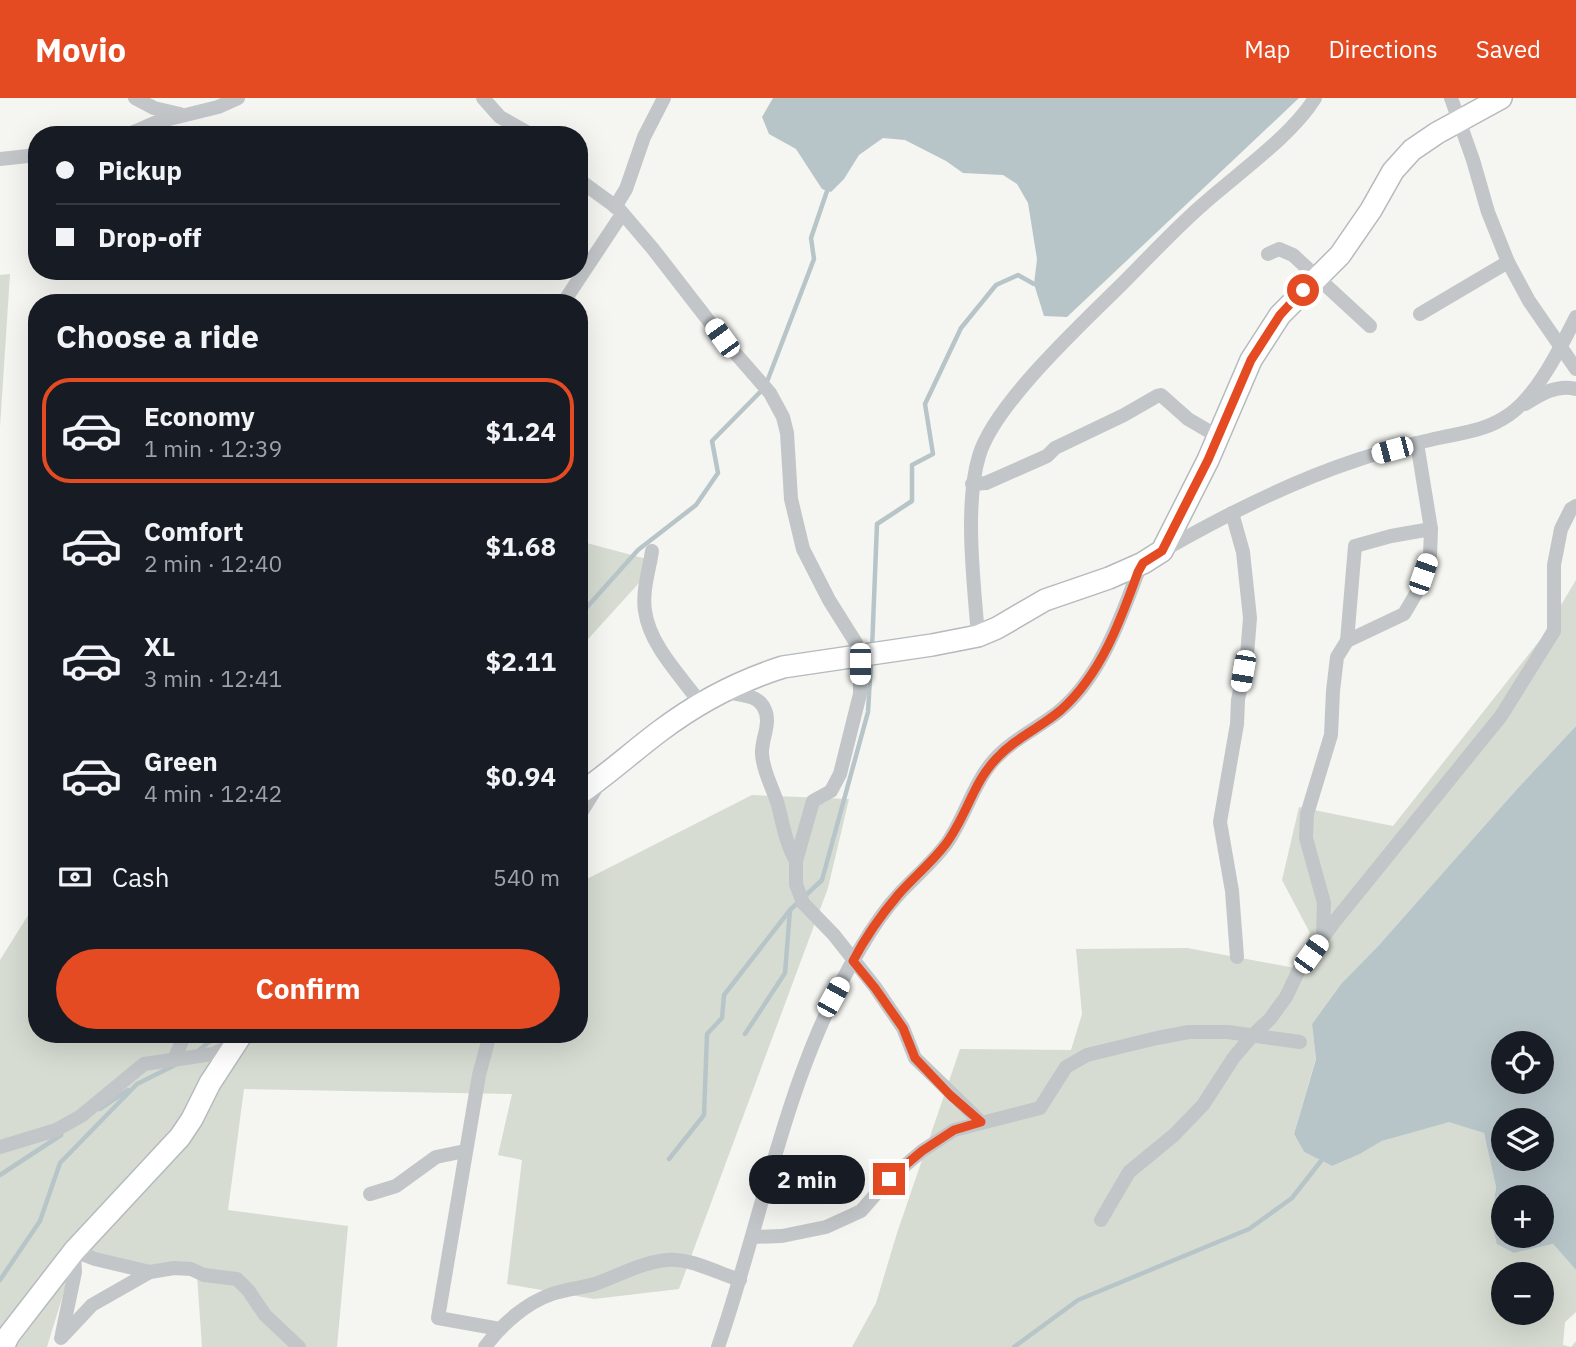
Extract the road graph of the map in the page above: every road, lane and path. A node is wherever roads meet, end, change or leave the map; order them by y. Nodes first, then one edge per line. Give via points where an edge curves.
1 (135, 98) edge
2 (238, 98) edge
3 (483, 98) edge
4 (664, 98) edge
5 (1315, 98) edge
6 (1451, 98) edge
7 (1501, 98) edge
8 (184, 114) junction
9 (1458, 122) junction
10 (148, 126) edge
11 (516, 126) edge
12 (28, 156) edge
13 (0, 159) edge
14 (588, 187) edge
15 (619, 210) junction
16 (1268, 254) dead end
17 (588, 261) edge
18 (1508, 262) junction
19 (1316, 277) junction
20 (1420, 314) dead end
21 (1576, 317) edge
22 (1370, 326) dead end
23 (1560, 346) junction
24 (1576, 369) edge
25 (1576, 389) edge
26 (1518, 408) junction
27 (1217, 436) junction
28 (1417, 443) junction
29 (972, 484) junction
30 (1576, 506) edge
31 (1232, 513) junction
32 (1431, 529) junction
33 (652, 551) dead end
34 (1162, 551) junction
35 (1143, 563) junction
36 (978, 636) junction
37 (1347, 640) junction
38 (860, 656) junction
39 (725, 691) junction
40 (701, 704) junction
41 (603, 778) junction
42 (588, 788) edge
43 (588, 802) edge
44 (796, 862) junction
45 (1323, 937) junction
46 (1237, 957) dead end
47 (853, 961) junction
48 (1253, 1035) junction
49 (1300, 1042) dead end
50 (181, 1043) edge
51 (233, 1043) edge
52 (237, 1043) edge
53 (487, 1043) edge
54 (174, 1060) junction
55 (981, 1122) junction
56 (0, 1147) edge
57 (465, 1151) junction
58 (370, 1194) dead end
59 (1101, 1220) dead end
60 (752, 1237) junction
61 (74, 1251) junction
62 (150, 1272) junction
63 (740, 1280) junction
64 (500, 1329) junction
65 (61, 1343) edge
66 (3, 1347) edge
67 (299, 1347) edge
68 (485, 1347) edge
69 (718, 1347) edge

1 - 8 street via 154,108
2 - 8 street
3 - 11 street
4 - 15 street via 644,136
5 - 29 street via 1033,376 992,425
6 - 9 street
7 - 9 street
8 - 10 street
9 - 18 street
9 - 19 street via 1412,150 1340,255
12 - 13 street
14 - 15 street
15 - 17 street
15 - 38 street via 778,405 787,433 791,499 803,549
16 - 19 street via 1279,249 1293,255
18 - 20 street
18 - 23 street
19 - 22 street
19 - 27 street via 1261,343
21 - 23 street
23 - 24 street
23 - 26 street
25 - 26 street via 1560,387
26 - 28 street via 1487,428
27 - 29 street via 1157,396 1047,456 986,483
27 - 34 street
28 - 31 street via 1358,460
28 - 32 street
29 - 36 street
30 - 45 street via 1561,529 1554,565 1554,631 1549,640 1501,716
31 - 34 street
31 - 46 street via 1243,552 1250,618 1220,822
32 - 37 street via 1430,556 1404,614
32 - 37 street via 1355,547
33 - 40 street via 644,610 649,629
34 - 35 street
35 - 36 street via 1045,600
35 - 47 street via 1093,674 1058,712 995,759 947,843 897,896
36 - 38 street
37 - 45 street via 1338,657 1331,736 1307,814 1306,838 1324,903
38 - 39 street via 783,667
38 - 44 street via 860,694 840,774 831,791 813,801
39 - 40 street
39 - 44 street via 750,696 762,704 767,718 764,769
40 - 41 street
41 - 42 street
41 - 43 street
44 - 47 street via 796,884 803,904 834,934
45 - 48 street via 1286,997
47 - 55 street via 903,1028 915,1058
47 - 60 street via 833,997 792,1100
48 - 49 street
48 - 55 street via 1189,1032 1087,1055 1066,1067 1040,1108
48 - 59 street via 1203,1105 1129,1172
50 - 54 street
51 - 54 street via 213,1054
52 - 61 street via 209,1083 180,1138
53 - 57 street
54 - 56 street via 144,1064 81,1116 56,1130
55 - 60 street via 954,1130 922,1151 861,1211 826,1227 782,1237
57 - 58 street via 436,1157 396,1186
57 - 64 street via 438,1318
60 - 63 street
61 - 62 street
61 - 65 street via 75,1272
61 - 66 street
62 - 65 street via 92,1305
62 - 67 street via 191,1269 237,1279 265,1315
63 - 64 street via 668,1259 553,1293
63 - 69 street
64 - 68 street

